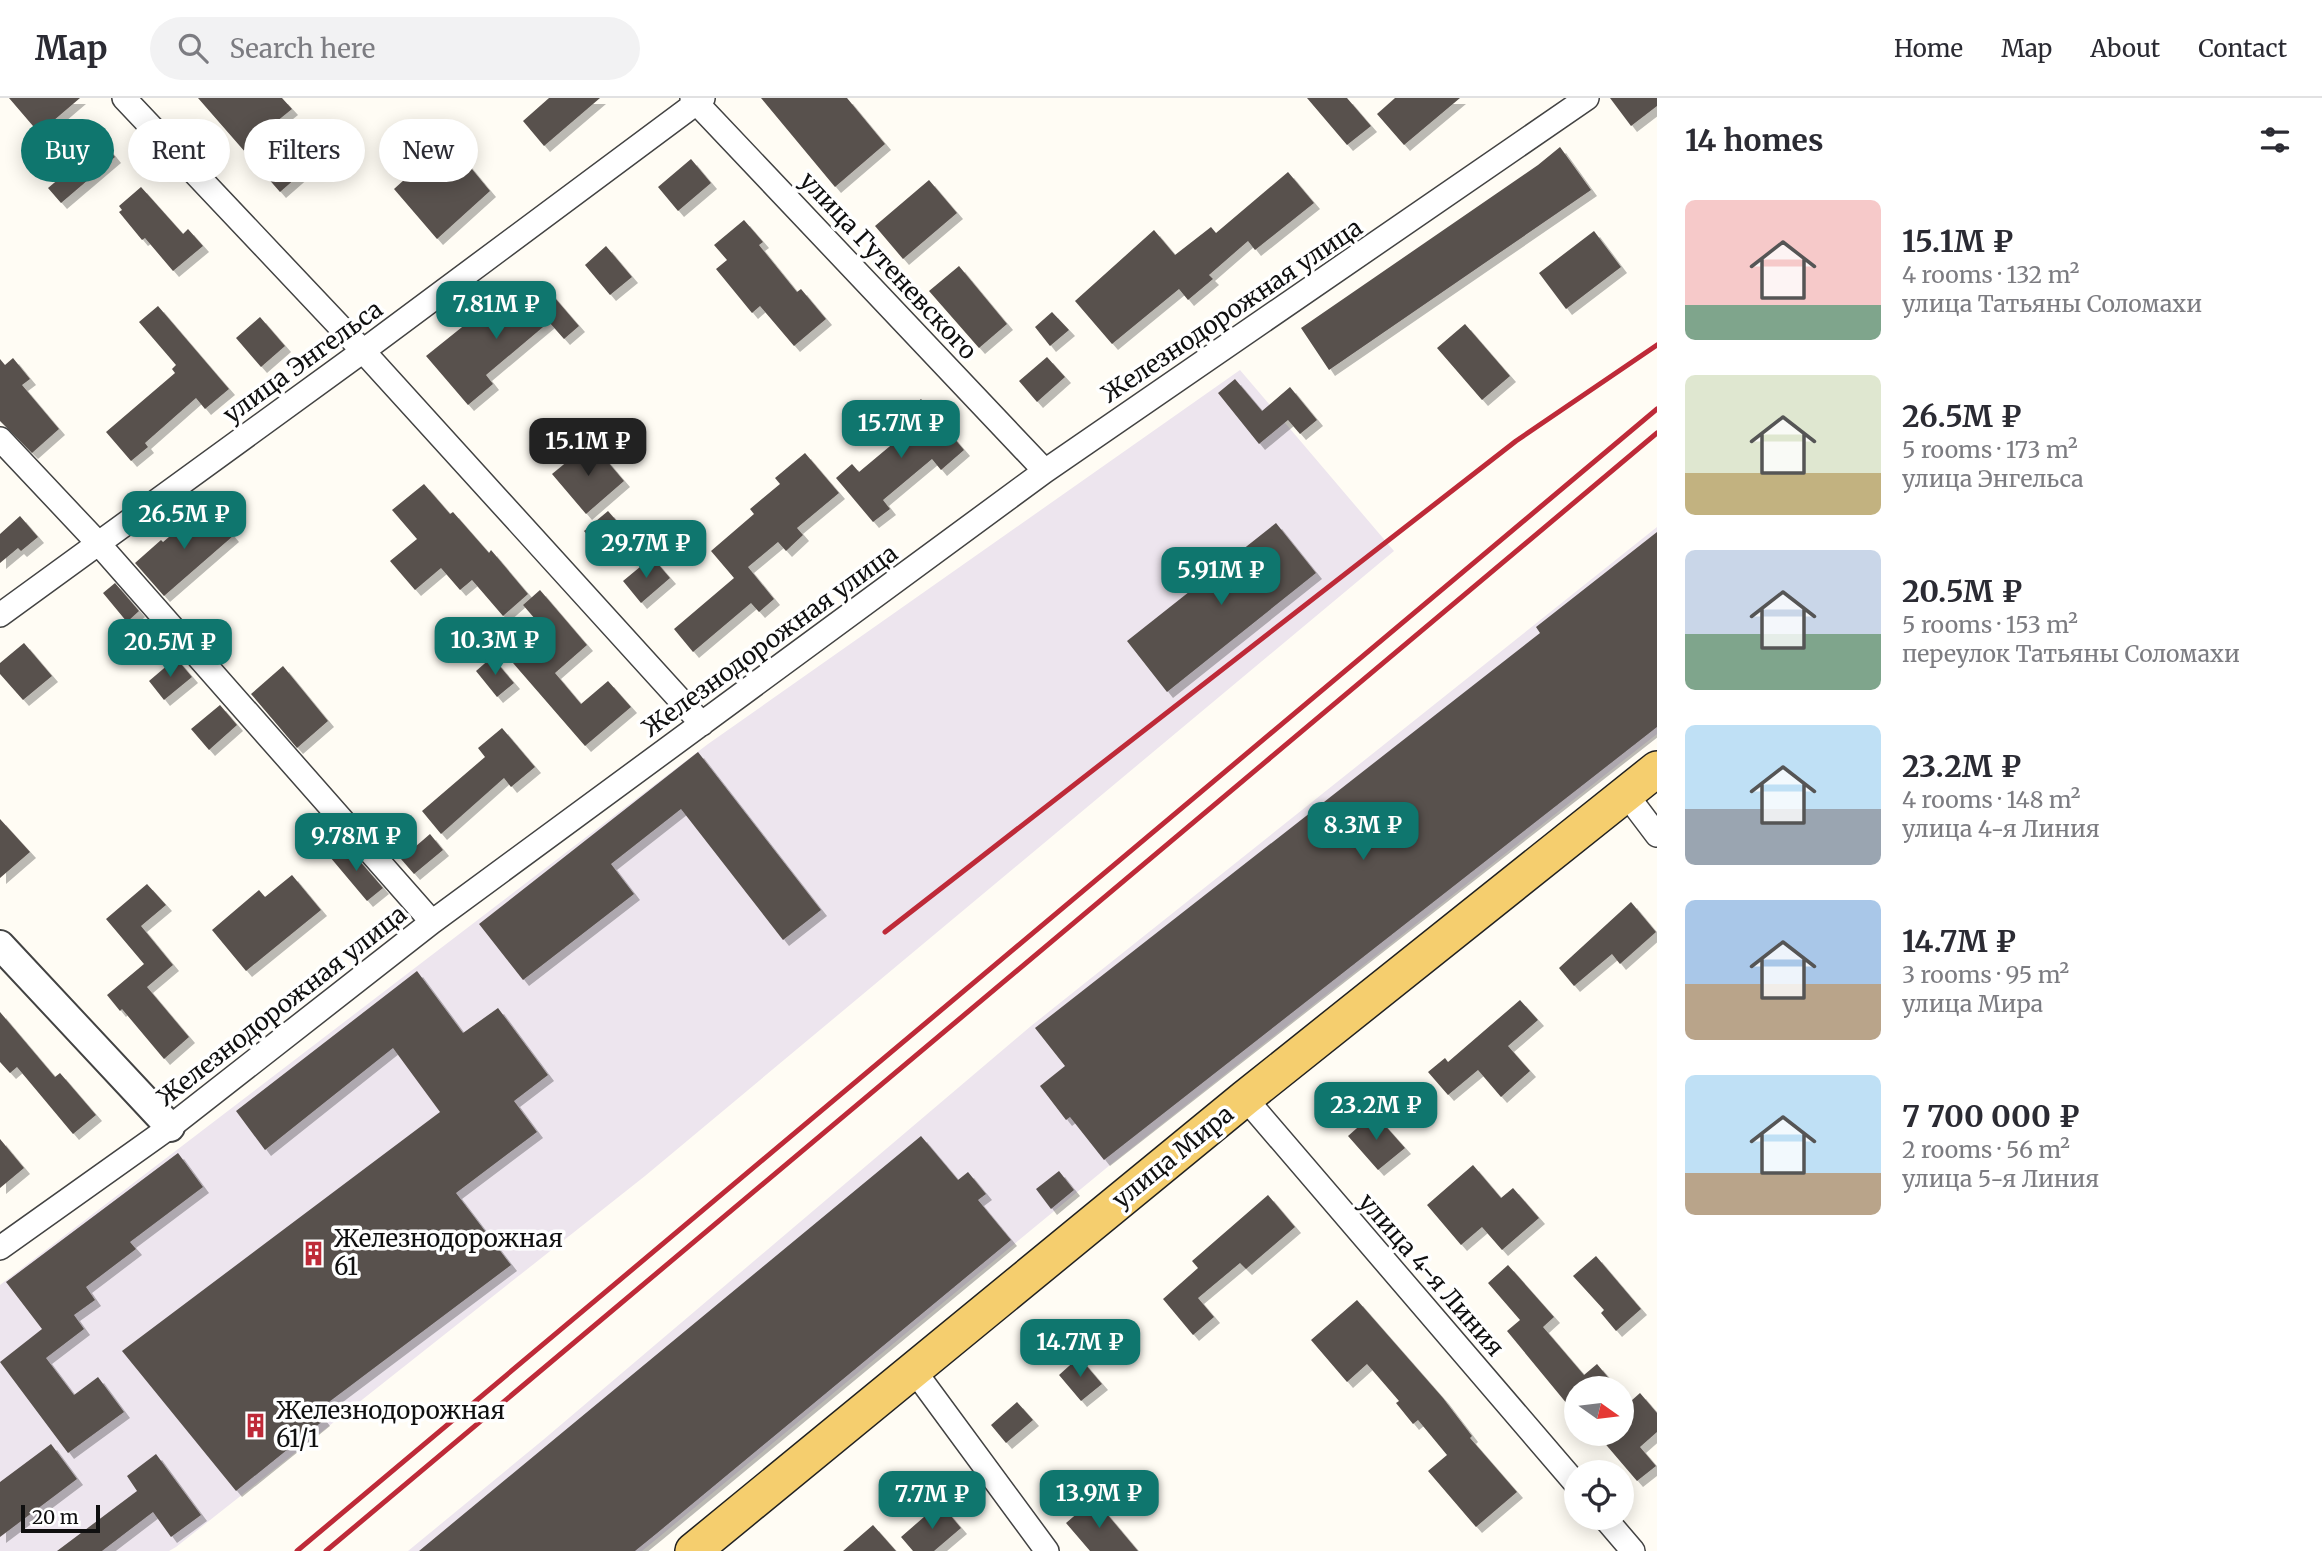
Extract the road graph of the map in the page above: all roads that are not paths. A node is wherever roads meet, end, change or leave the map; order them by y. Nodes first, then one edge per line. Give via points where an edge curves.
1 (124, 98) edge
2 (1587, 98) edge
3 (697, 100) edge
4 (363, 351) junction
5 (0, 439) edge
6 (1045, 471) junction
7 (98, 543) junction
8 (0, 615) edge
9 (702, 724) junction
10 (1657, 768) edge
11 (1626, 794) junction
12 (1657, 835) edge
13 (432, 922) junction
14 (0, 945) edge
15 (1245, 1098) junction
16 (170, 1128) junction
17 (0, 1248) edge
18 (914, 1369) junction
19 (1564, 1470) edge
20 (1615, 1530) edge
21 (694, 1551) edge
22 (1047, 1551) edge
23 (1633, 1551) edge

1 - 4 street
2 - 6 street, Железнодорожная улица
3 - 4 street, улица Энгельса
3 - 6 street, улица Гутеневского
4 - 7 street, улица Энгельса
4 - 9 street
5 - 7 street
6 - 9 street, Железнодорожная улица
7 - 8 street, улица Энгельса
7 - 13 street
9 - 13 street, Железнодорожная улица
10 - 11 main road, улица Мира
11 - 12 street
11 - 15 main road, улица Мира
13 - 16 street, Железнодорожная улица
14 - 16 street
15 - 18 main road, улица Мира
15 - 19 street, улица 4-я Линия
16 - 17 street, Железнодорожная улица
18 - 21 main road, улица Мира
18 - 22 street
20 - 23 street

